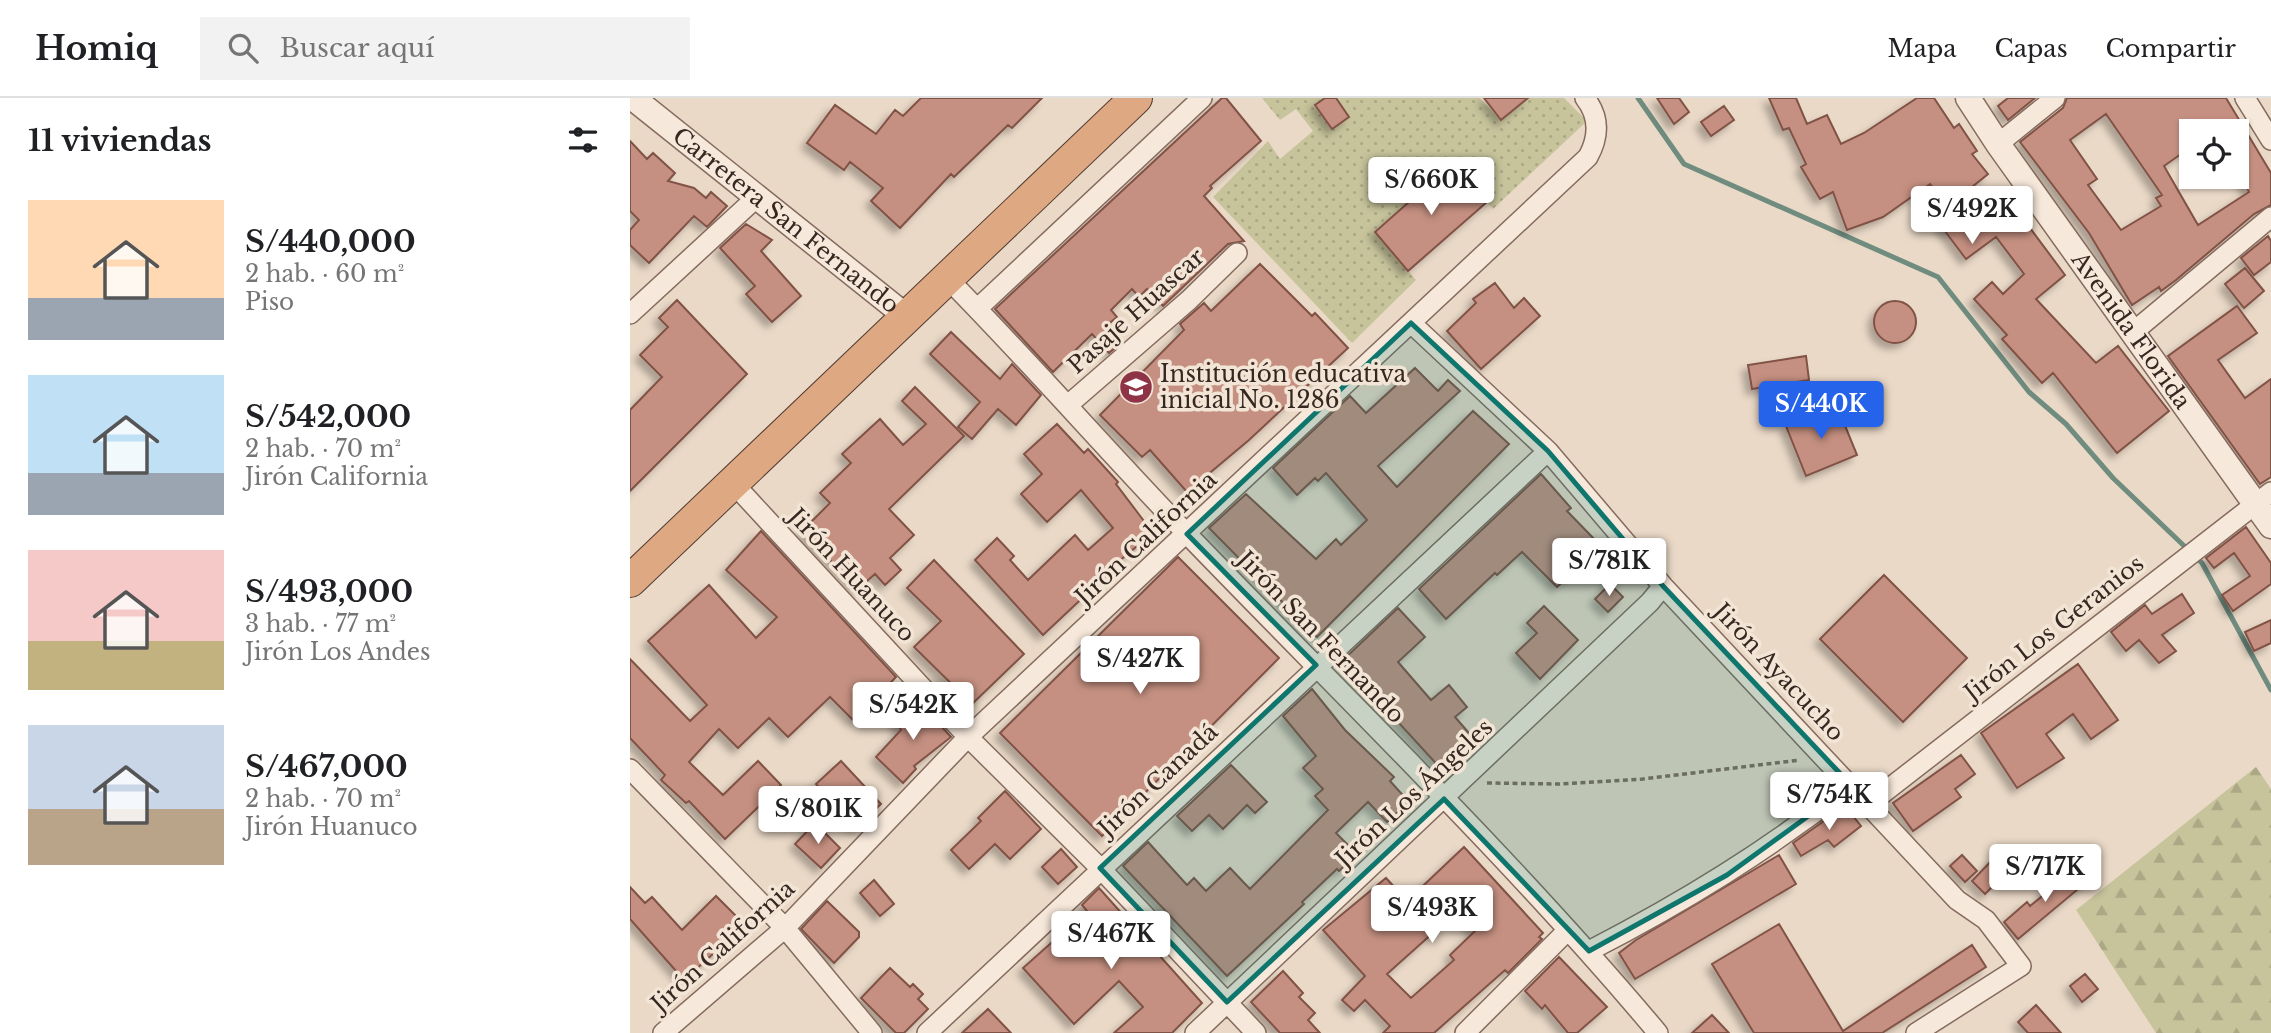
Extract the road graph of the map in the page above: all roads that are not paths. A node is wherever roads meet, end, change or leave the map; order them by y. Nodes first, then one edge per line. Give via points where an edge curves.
1 (1136, 98) edge
2 (1202, 98) edge
3 (1586, 98) edge
4 (1968, 98) edge
5 (2055, 98) edge
6 (2245, 98) edge
7 (632, 99) edge
8 (2271, 140) edge
9 (1997, 144) junction
10 (757, 197) junction
11 (2271, 217) edge
12 (1237, 253) dead end
13 (947, 278) junction
14 (978, 308) junction
15 (630, 314) edge
16 (907, 317) junction
17 (1411, 323) junction
18 (2132, 333) junction
19 (1068, 405) junction
20 (1548, 451) junction
21 (733, 483) junction
22 (2263, 498) edge
23 (2271, 526) edge
24 (1187, 534) junction
25 (630, 581) edge
26 (1663, 586) junction
27 (1315, 665) junction
28 (968, 737) junction
29 (630, 769) edge
30 (1851, 785) junction
31 (1444, 799) junction
32 (1869, 804) junction
33 (1100, 868) junction
34 (785, 928) junction
35 (1568, 930) junction
36 (1589, 951) junction
37 (1227, 1002) junction
38 (663, 1033) edge
39 (872, 1033) edge
40 (927, 1033) edge
41 (1195, 1033) edge
42 (1256, 1033) edge
43 (1465, 1033) edge
44 (1658, 1033) edge
45 (1916, 1033) edge

1 - 13 highway
2 - 14 street
3 - 17 street, Jirón California via 1598,127 1588,157
4 - 9 street, Avenida Florida
5 - 9 street
6 - 8 street
7 - 10 street, Carretera San Fernando
9 - 18 street, Avenida Florida
10 - 15 street
10 - 16 street, Carretera San Fernando
11 - 18 street
12 - 19 street, Pasaje Huascar
13 - 14 street, Jirón San Fernando
13 - 16 highway
14 - 19 street, Jirón San Fernando
16 - 21 highway
17 - 20 street, Jirón Ayacucho
17 - 24 street, Jirón California
18 - 22 street, Avenida Florida
19 - 24 street, Jirón San Fernando
20 - 26 street, Jirón Ayacucho
20 - 27 street, Jirón Canadá
21 - 25 highway
21 - 28 street, Jirón Huanuco
22 - 23 street, Avenida Florida
22 - 32 street, Jirón Los Geranios
24 - 27 street, Jirón San Fernando
24 - 28 street, Jirón California
26 - 30 street, Jirón Ayacucho
26 - 31 street, Jirón Los Ángeles
27 - 31 street, Jirón San Fernando
27 - 33 street, Jirón Canadá
28 - 33 street, Jirón Huanuco
28 - 34 street, Jirón California
29 - 34 street
30 - 32 street, Jirón Ayacucho
30 - 36 street via 1791,832 1697,893
31 - 35 street, Jirón San Fernando
31 - 37 street, Jirón Los Ángeles
32 - 45 street, Jirón Ayacucho via 1957,900 1986,920 2021,966
33 - 37 street, Jirón Huanuco
33 - 40 street, Jirón Canadá
34 - 38 street, Jirón California
34 - 39 street
35 - 36 street, Jirón San Fernando
35 - 43 street
36 - 44 street, Jirón San Fernando
37 - 41 street, Jirón Los Ángeles
37 - 42 street, Jirón Huanuco

